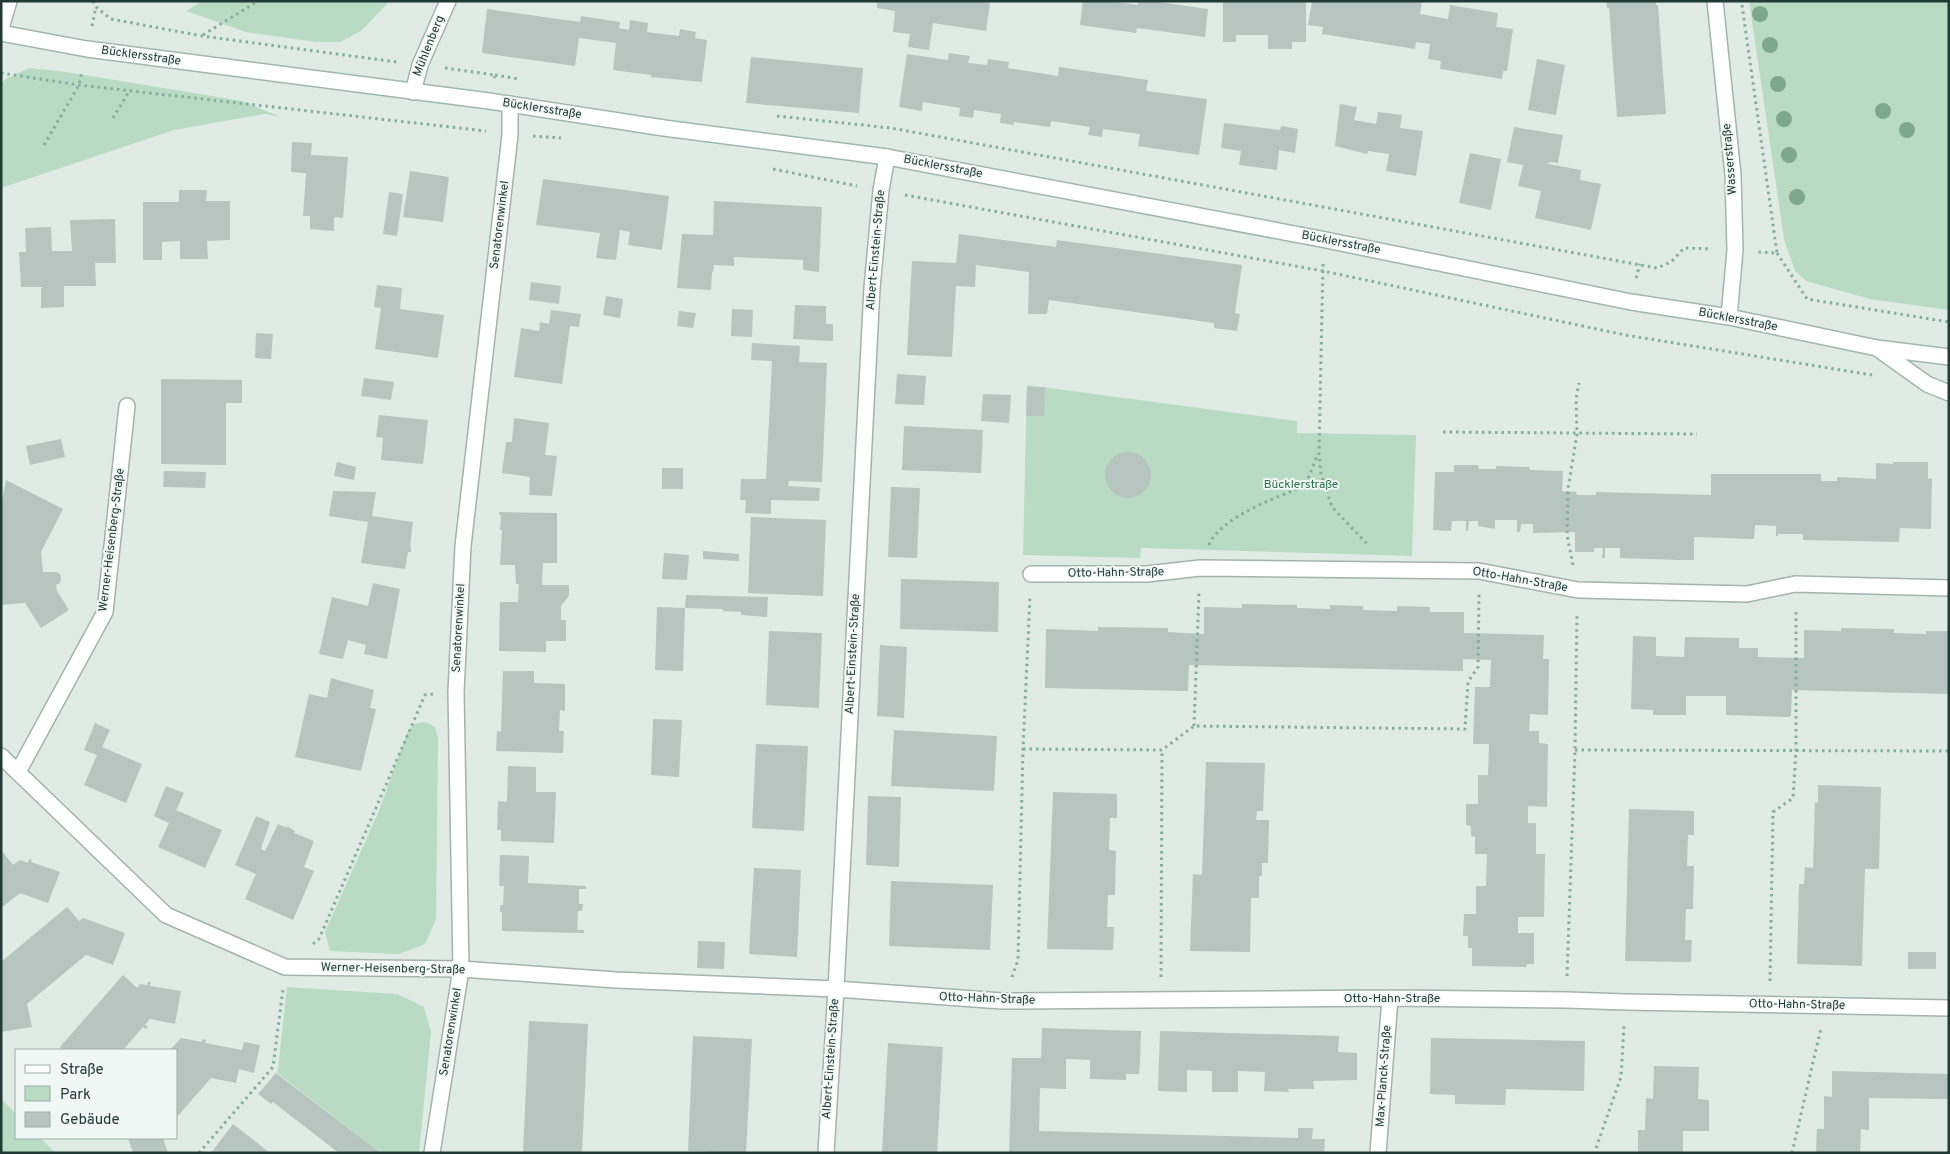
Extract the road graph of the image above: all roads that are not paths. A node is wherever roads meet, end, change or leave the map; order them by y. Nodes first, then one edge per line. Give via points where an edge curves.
1 (10, 1) edge
2 (448, 1) edge
3 (1715, 1) edge
4 (1, 28) edge
5 (1, 33) edge
6 (413, 92) junction
7 (510, 104) junction
8 (887, 157) junction
9 (1729, 318) junction
10 (1877, 348) junction
11 (1949, 357) edge
12 (1949, 393) edge
13 (127, 406) dead end
14 (1031, 574) road end
15 (1949, 588) edge
16 (1, 756) edge
17 (18, 772) junction
18 (460, 969) junction
19 (836, 989) junction
20 (1390, 998) junction
21 (1949, 1008) edge
22 (432, 1153) edge
23 (826, 1153) edge
24 (1378, 1153) edge

1 - 4 street
2 - 6 street, Mühlenberg via 420,65
3 - 9 street, Wasserstraße via 1733,175 1735,250
5 - 6 street, Bücklersstraße via 87,49
6 - 7 street, Bücklersstraße
7 - 8 street, Bücklersstraße
7 - 18 street, Senatorenwinkel via 510,135 463,546 456,692
8 - 9 street, Bücklersstraße via 1321,239 1631,302
8 - 19 street, Albert-Einstein-Straße via 872,288
9 - 10 street, Bücklersstraße
10 - 11 street, Bücklersstraße
10 - 12 street, Bücklersstraße via 1927,384
13 - 17 street, Werner-Heisenberg-Straße via 105,612
14 - 15 street, Otto-Hahn-Straße via 1147,574 1200,568 1480,571 1578,590 1747,594 1795,584
16 - 17 street, Werner-Heisenberg-Straße
17 - 18 street, Werner-Heisenberg-Straße via 166,915 285,967
18 - 19 street, Werner-Heisenberg-Straße via 616,980
18 - 22 street, Senatorenwinkel
19 - 20 street, Otto-Hahn-Straße via 1002,1001
19 - 23 street, Albert-Einstein-Straße
20 - 21 street, Otto-Hahn-Straße
20 - 24 street, Max-Planck-Straße

